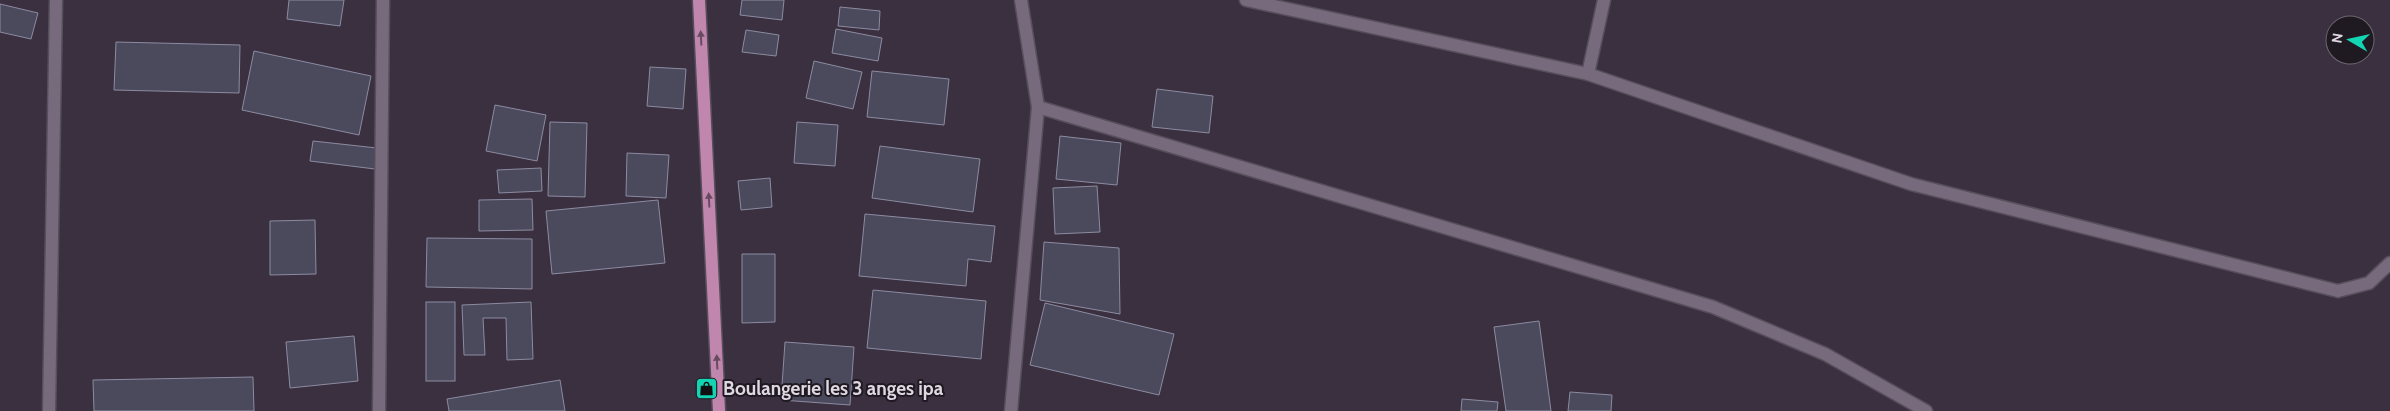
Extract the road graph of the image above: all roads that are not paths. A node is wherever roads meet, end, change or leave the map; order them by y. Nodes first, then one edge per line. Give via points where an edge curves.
1 (56, 0) edge
2 (383, 0) edge
3 (699, 0) edge
4 (1021, 0) edge
5 (1246, 0) edge
6 (1604, 0) edge
7 (1588, 74) junction
8 (1038, 107) junction
9 (2390, 263) edge
10 (49, 411) edge
11 (379, 411) edge
12 (719, 411) edge
13 (1011, 411) edge
14 (1926, 411) edge

1 - 10 street
2 - 11 street
12 -> 3 main road
4 - 8 street
5 - 7 street
6 - 7 street
7 - 9 street via 1912,184 2338,291 2369,283
8 - 13 street
8 - 14 street via 1713,307 1825,354

